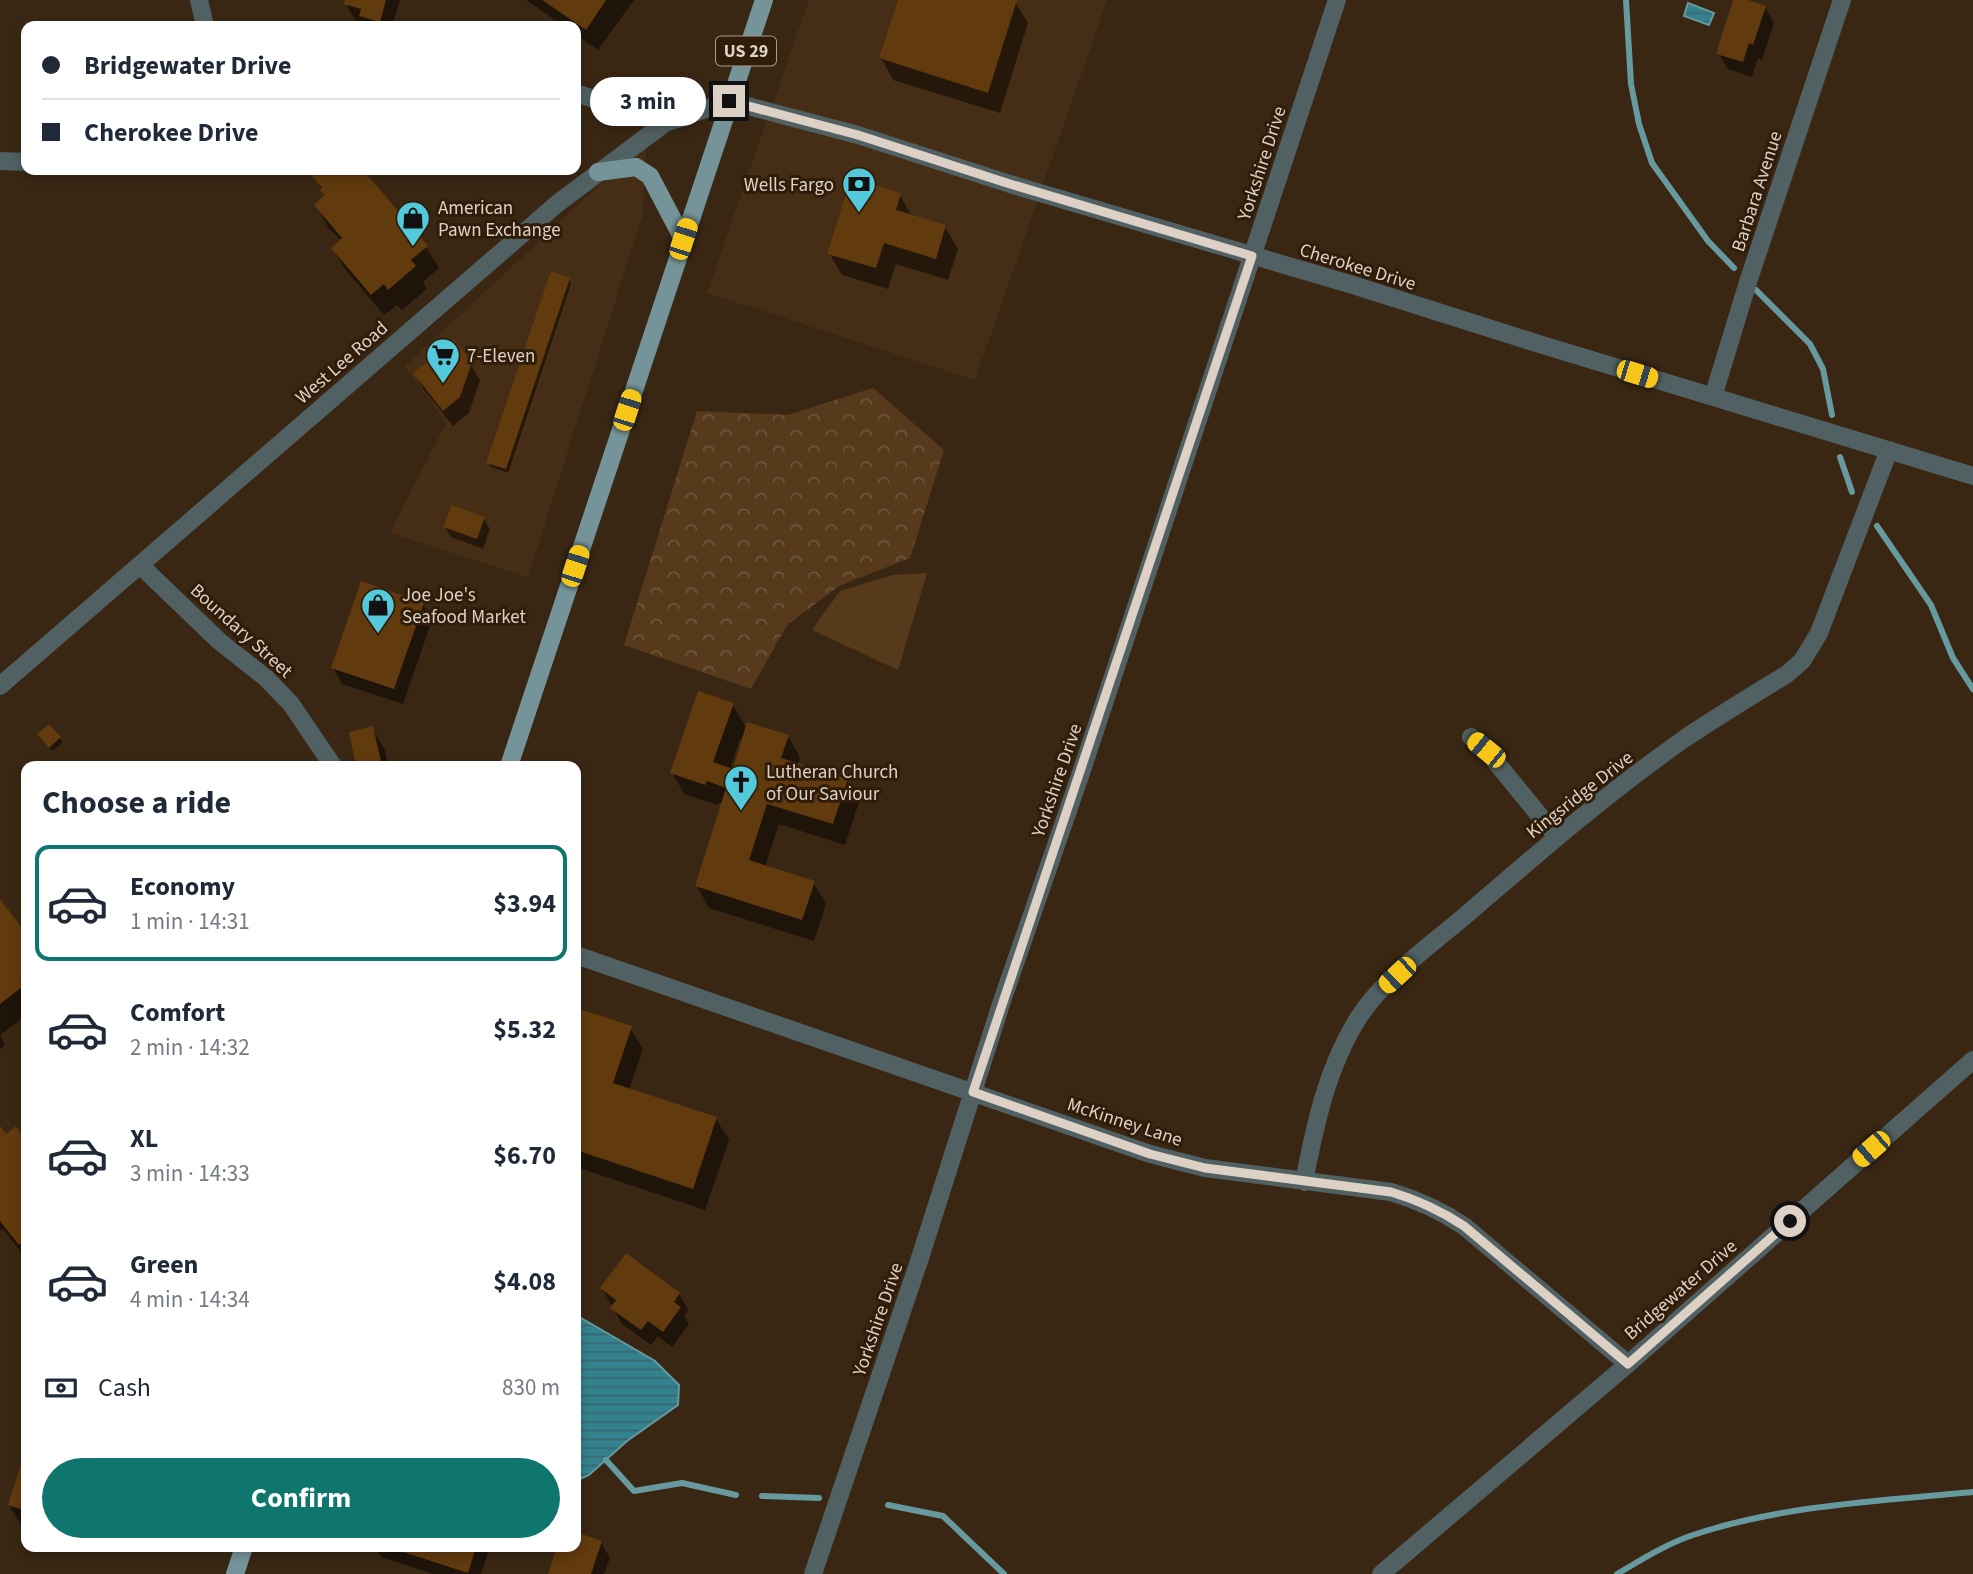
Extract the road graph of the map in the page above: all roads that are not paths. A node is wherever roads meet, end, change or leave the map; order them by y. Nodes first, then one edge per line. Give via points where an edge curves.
1 (200, 0) edge
2 (764, 0) edge
3 (1337, 0) edge
4 (1842, 0) edge
5 (204, 21) edge
6 (581, 95) edge
7 (729, 101) junction
8 (665, 124) junction
9 (0, 160) edge
10 (21, 162) edge
11 (598, 172) junction
12 (683, 239) junction
13 (1252, 256) junction
14 (1713, 397) junction
15 (1889, 450) junction
16 (1973, 476) edge
17 (140, 565) junction
18 (0, 686) edge
19 (1471, 737) dead end
20 (330, 761) edge
21 (511, 761) edge
22 (1557, 837) junction
23 (581, 957) edge
24 (1973, 1060) edge
25 (973, 1092) junction
26 (1304, 1182) junction
27 (1628, 1364) junction
28 (242, 1552) edge
29 (235, 1574) edge
30 (813, 1574) edge
31 (1381, 1574) edge

1 - 5 street
2 - 7 main road, US 29
3 - 13 street, Yorkshire Drive
4 - 14 street, Barbara Avenue
6 - 8 street
7 - 8 street, West Lee Road
7 - 12 main road, US 29
7 - 13 street, Cherokee Drive via 858,135
8 - 11 street, West Lee Road
9 - 10 street
11 - 12 main road via 636,167 650,176
11 - 17 street, West Lee Road
12 - 21 main road, US 29
13 - 14 street, Cherokee Drive
13 - 25 street, Yorkshire Drive
14 - 15 street, Cherokee Drive
15 - 16 street, Cherokee Drive
15 - 22 street, Kingsridge Drive via 1819,633 1802,661 1685,739
17 - 18 street, West Lee Road
17 - 20 street, Boundary Street via 219,641 267,678
19 - 22 street
22 - 26 street, Kingsridge Drive via 1415,959 1360,1014 1327,1082
23 - 25 street, McKinney Lane
24 - 27 street, Bridgewater Drive
25 - 26 street, McKinney Lane via 1150,1154 1205,1168
25 - 30 street, Yorkshire Drive
26 - 27 street, McKinney Lane via 1391,1192 1442,1211
27 - 31 street, Bridgewater Drive
28 - 29 main road

